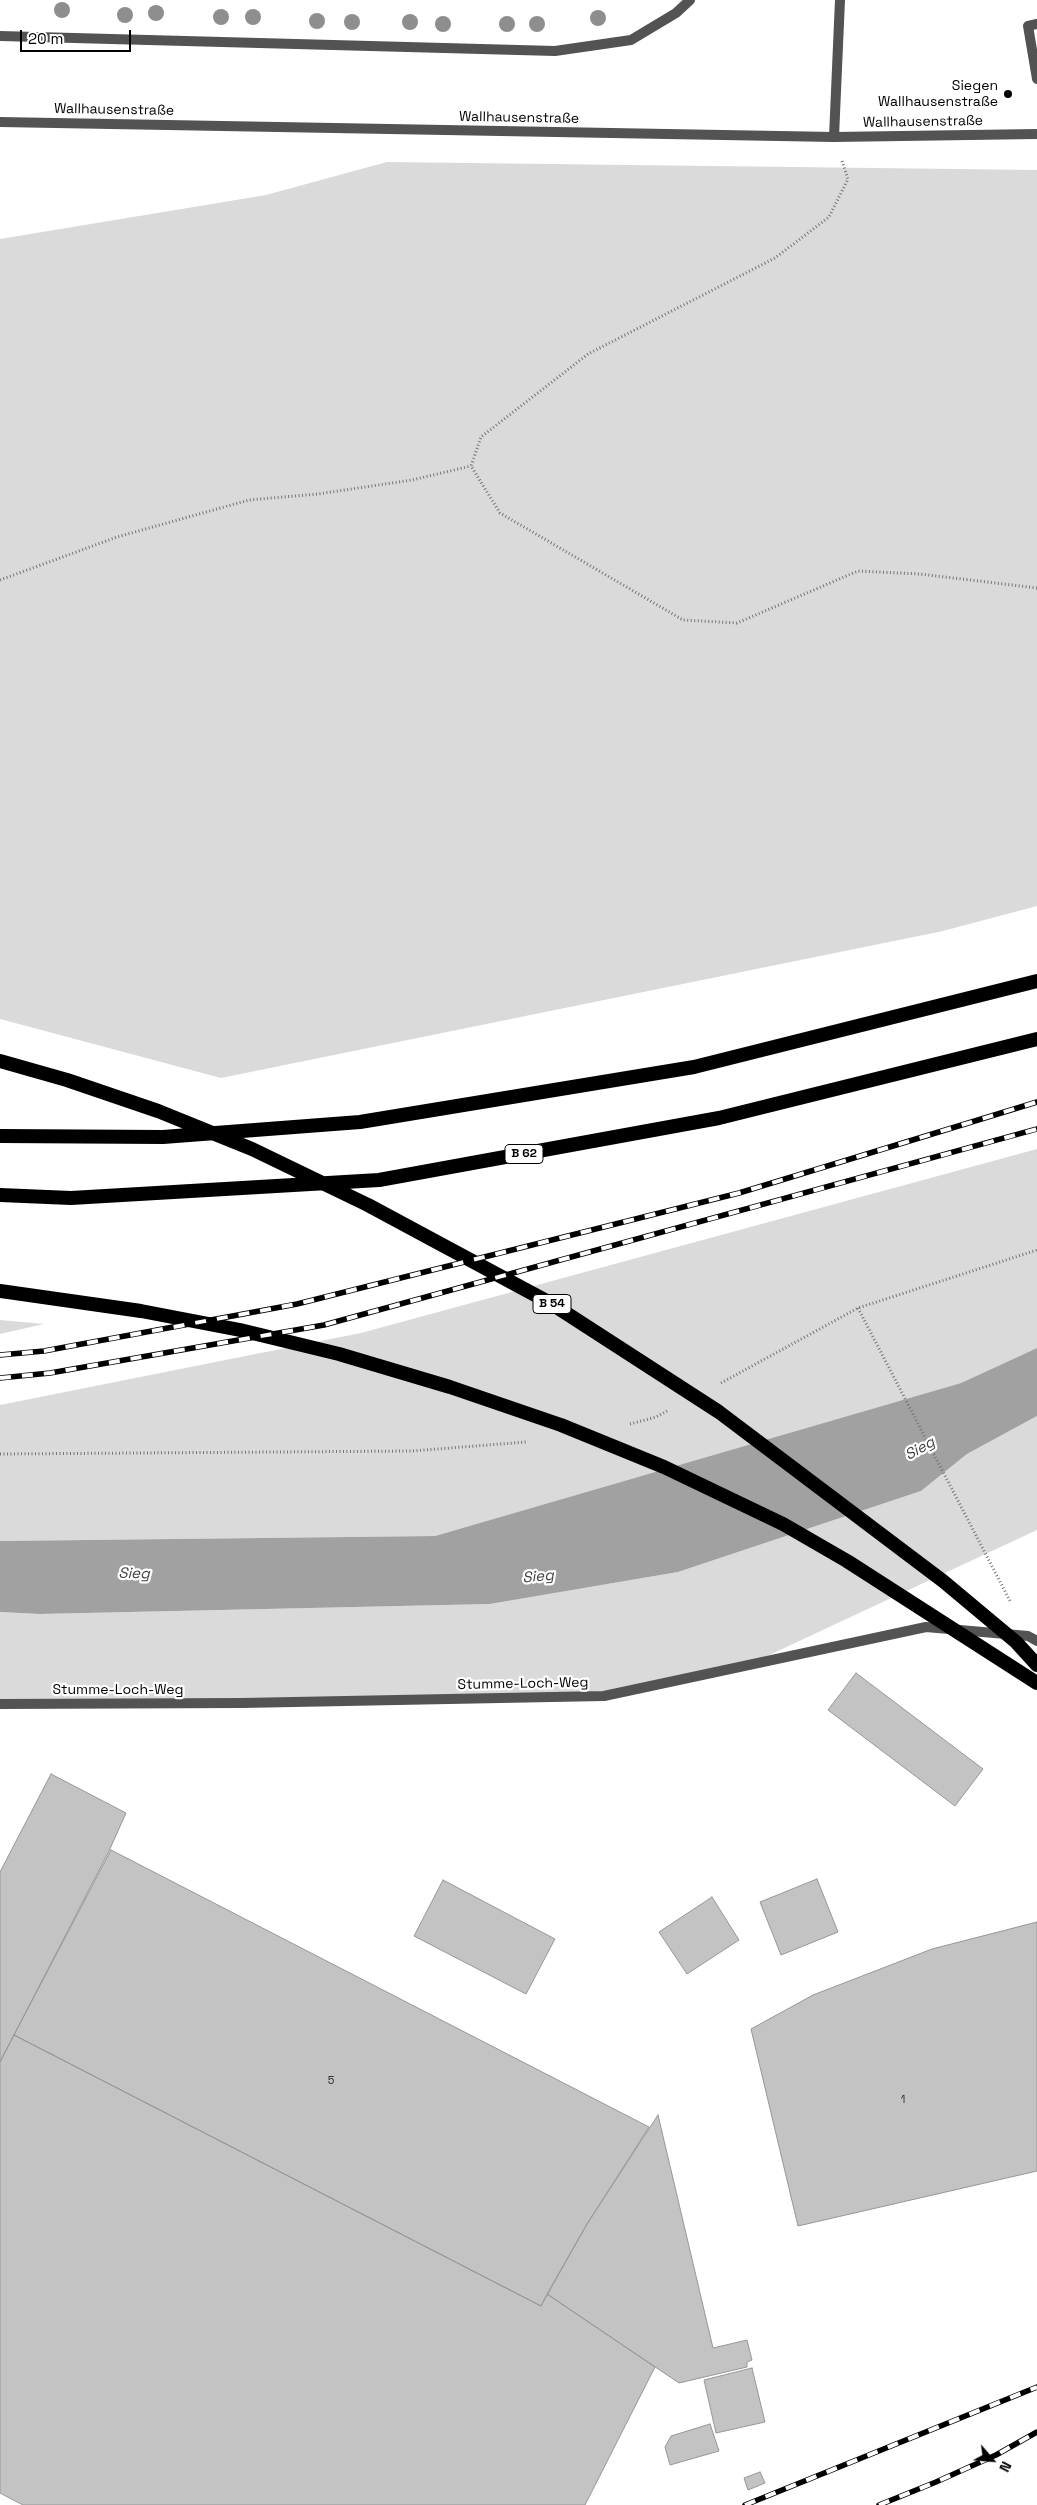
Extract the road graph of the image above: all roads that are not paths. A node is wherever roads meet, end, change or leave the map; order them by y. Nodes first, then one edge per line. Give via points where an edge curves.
1 (690, 0) edge
2 (840, 0) edge
3 (1037, 24) edge
4 (0, 36) edge
5 (1037, 80) edge
6 (0, 122) edge
7 (1037, 134) edge
8 (834, 137) junction
9 (1037, 981) edge
10 (1037, 1039) edge
11 (0, 1061) edge
12 (0, 1136) edge
13 (0, 1195) edge
14 (0, 1291) edge
15 (1037, 1641) edge
16 (1037, 1665) edge
17 (1037, 1683) edge
18 (0, 1704) edge

1 - 4 street via 676,13 631,40 555,51
2 - 8 street
3 - 5 street via 1028,26
6 - 8 street, Wallhausenstraße
7 - 8 street, Wallhausenstraße
9 - 12 highway via 694,1067 360,1122 163,1137
10 - 13 highway, B 62 via 719,1118 379,1180 71,1198
11 - 16 highway, B 54 via 148,1108 252,1149 368,1204 552,1304 719,1412 943,1581 1016,1642
14 - 17 highway via 141,1311 285,1341 450,1387 561,1425 664,1467 783,1524 847,1561
15 - 18 street, Stumme-Loch-Weg via 1028,1636 926,1627 604,1696

